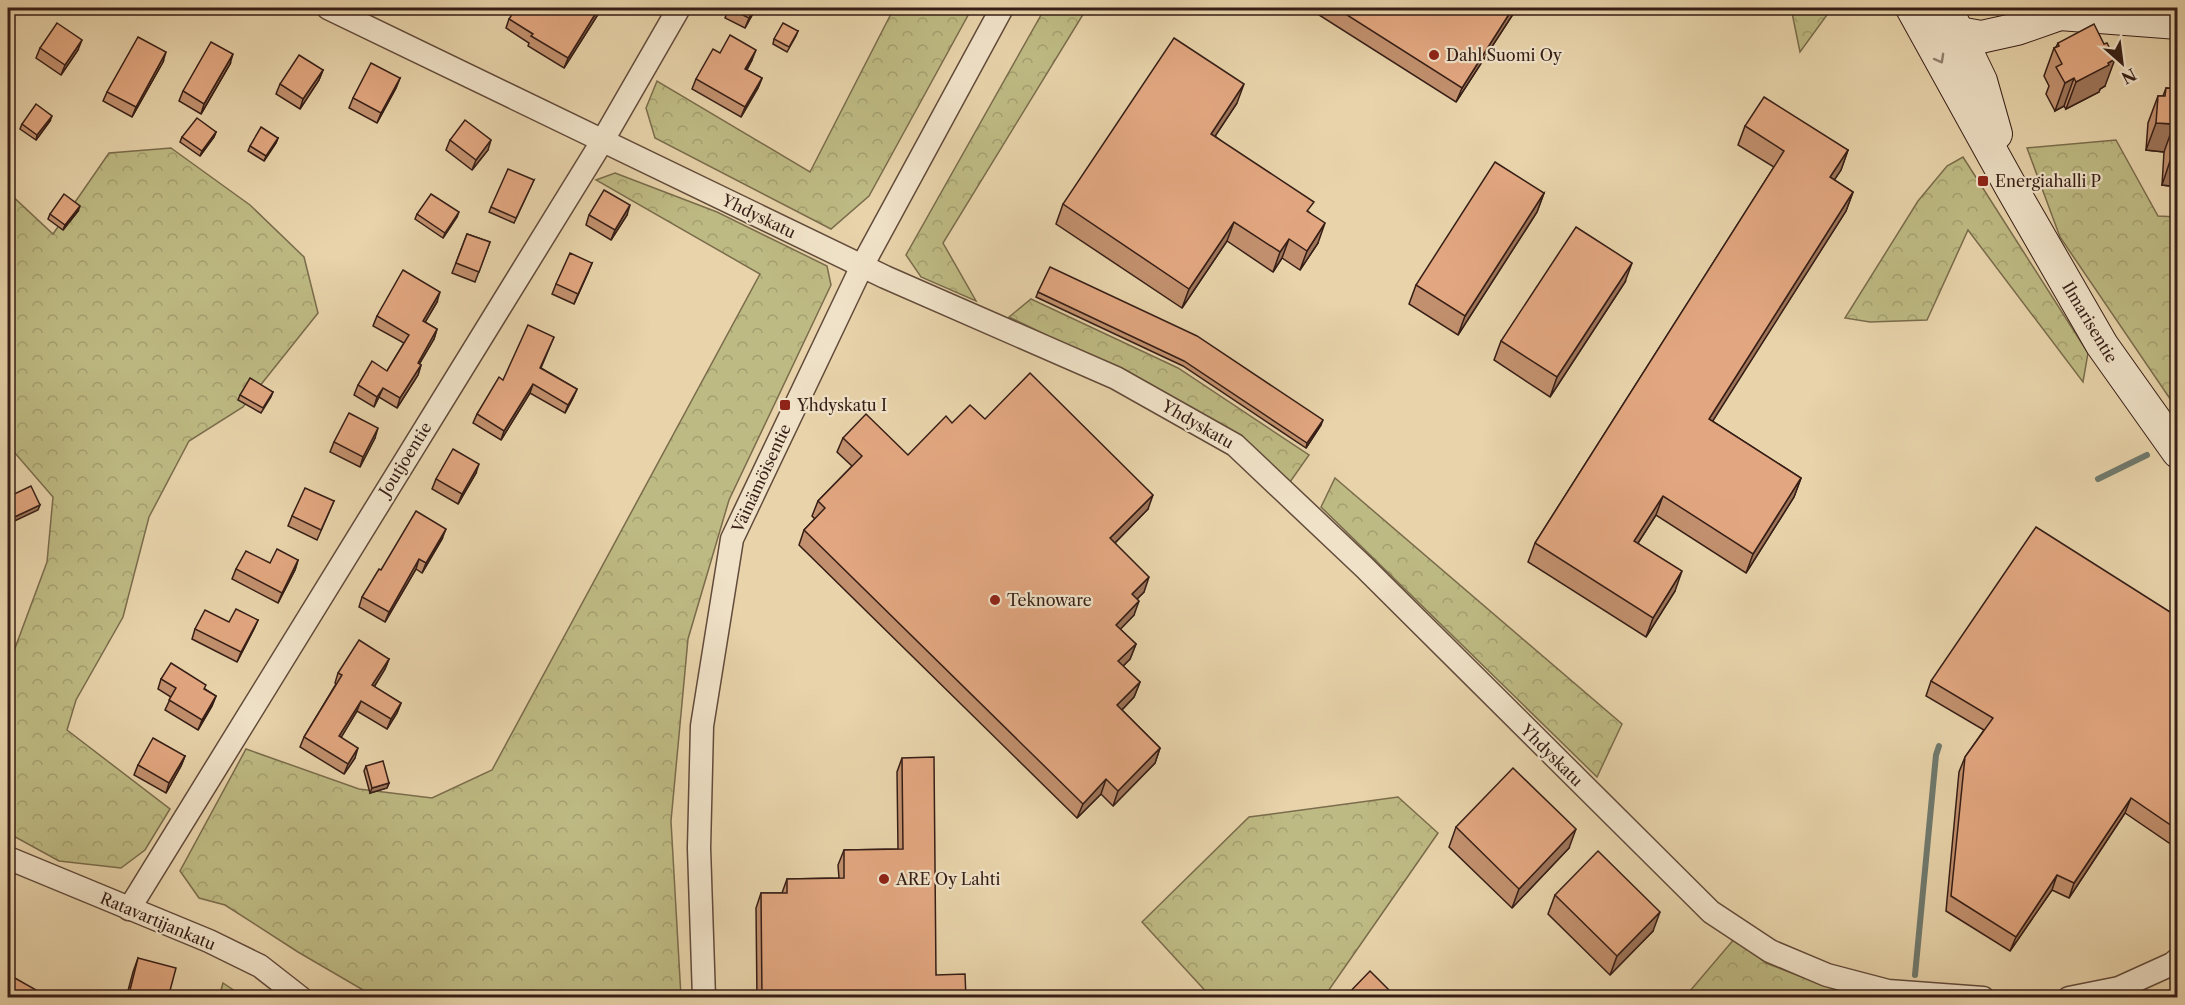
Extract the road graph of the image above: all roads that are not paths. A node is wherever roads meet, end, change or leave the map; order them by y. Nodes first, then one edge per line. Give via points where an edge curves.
1 (328, 8) edge
2 (679, 8) edge
3 (1002, 8) edge
4 (2053, 10) edge
5 (1935, 16) edge
6 (2178, 23) edge
7 (1981, 81) junction
8 (603, 140) junction
9 (2011, 187) junction
10 (862, 266) junction
11 (2178, 452) edge
12 (8, 858) edge
13 (129, 909) junction
14 (2178, 959) edge
15 (301, 998) edge
16 (704, 998) edge
17 (1983, 998) edge
18 (2069, 998) edge

1 - 8 street, Yhdyskatu
2 - 8 street, Joutjoentie
3 - 10 street, Väinämöisentie
4 - 5 street via 2017,29 1981,37
4 - 6 street
4 - 7 street via 1997,58
5 - 7 street, Ilmarisentie
5 -> 9 street, Ilmarisentie
7 - 9 street, Ilmarisentie
8 - 10 street, Yhdyskatu
8 - 13 street, Joutjoentie
9 - 11 street, Ilmarisentie via 2102,345
10 - 16 street, Väinämöisentie via 732,539 702,726 699,848
10 - 17 street, Yhdyskatu via 1116,378 1235,445 1364,567 1711,912 1766,949 1827,975 1888,991
12 - 13 street, Ratavartijankatu
13 - 15 street, Ratavartijankatu via 260,966
14 - 18 street via 2119,988

